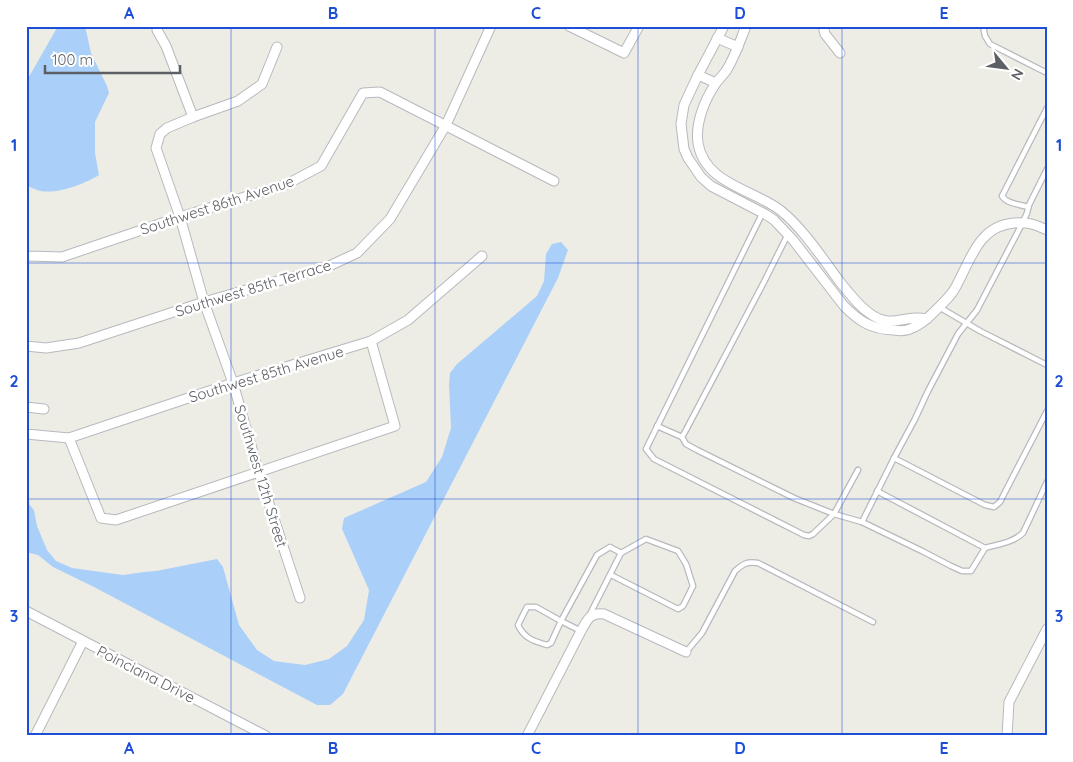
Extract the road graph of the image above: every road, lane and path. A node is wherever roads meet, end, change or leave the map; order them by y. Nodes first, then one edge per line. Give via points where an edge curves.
1 (491, 26) edge
2 (569, 26) edge
3 (639, 26) edge
4 (724, 26) edge
5 (746, 26) edge
6 (823, 26) edge
7 (983, 26) edge
8 (157, 30) dead end
9 (717, 38) junction
10 (277, 47) dead end
11 (738, 47) junction
12 (840, 53) dead end
13 (1047, 73) edge
14 (698, 75) junction
15 (716, 83) junction
16 (1047, 108) edge
17 (193, 117) junction
18 (446, 125) junction
19 (710, 168) junction
20 (1047, 169) edge
21 (701, 176) junction
22 (554, 181) dead end
23 (1028, 207) junction
24 (763, 212) junction
25 (180, 217) junction
26 (1023, 222) junction
27 (797, 227) junction
28 (1047, 230) edge
29 (788, 234) junction
30 (26, 255) edge
31 (482, 256) dead end
32 (204, 302) junction
33 (939, 307) junction
34 (967, 323) junction
35 (886, 325) junction
36 (371, 341) junction
37 (26, 346) edge
38 (1047, 365) edge
39 (233, 383) junction
40 (26, 407) edge
41 (44, 409) dead end
42 (1047, 411) edge
43 (658, 426) junction
44 (26, 434) edge
45 (682, 437) junction
46 (70, 438) junction
47 (894, 458) junction
48 (858, 470) dead end
49 (259, 473) junction
50 (1047, 482) edge
51 (877, 491) junction
52 (834, 514) junction
53 (862, 522) junction
54 (985, 548) junction
55 (621, 553) junction
56 (611, 575) junction
57 (300, 598) dead end
58 (26, 611) edge
59 (588, 619) junction
60 (561, 621) junction
61 (873, 622) dead end
62 (1047, 629) edge
63 (581, 631) junction
64 (83, 641) junction
65 (686, 652) joint
66 (35, 736) edge
67 (266, 736) edge
68 (527, 736) edge
69 (1007, 736) edge
70 (1017, 736) edge

1 - 18 street, Southwest 85th Terrace
2 - 3 street via 624,53
4 - 9 street
5 - 11 street
6 - 12 street via 825,34
7 - 13 lane via 990,44
8 - 17 street
9 - 11 street
9 - 14 street
10 - 17 street via 262,84 238,101
11 - 15 street
14 - 15 street
14 - 21 street via 684,105 681,124 684,149
15 - 19 street via 699,120 697,133 700,152
16 - 23 lane via 1002,196 1007,201
17 - 25 street, Southwest 12th Street via 160,134 156,148
18 - 22 street, Southwest 86th Avenue
18 - 25 street, Southwest 86th Avenue via 380,92 363,93 321,166 288,184
18 - 32 street, Southwest 85th Terrace via 390,219 357,253 327,267
19 - 21 street
19 - 27 street via 727,182 771,204
20 - 23 lane
21 - 24 street via 711,186
23 - 26 lane
24 - 29 street
24 - 43 lane
25 - 30 street, Southwest 86th Avenue via 62,257
25 - 32 street, Southwest 12th Street
26 - 28 street
26 - 33 street via 1006,224 982,238 953,291
26 - 34 lane
27 - 29 street
27 - 35 street via 853,298
29 - 35 street via 853,315 873,328
29 - 45 lane
31 - 36 street, Southwest 85th Avenue via 408,320
32 - 37 street, Southwest 85th Terrace via 79,343 46,348
32 - 39 street, Southwest 12th Street
33 - 34 lane
33 - 35 street via 927,319 915,318
34 - 38 lane
34 - 47 lane via 958,334
36 - 39 street, Southwest 85th Avenue
36 - 49 street via 395,426
39 - 46 street, Southwest 85th Avenue
39 - 49 street, Southwest 12th Street
40 - 41 street
42 - 47 lane via 1000,502 994,507
43 - 45 lane
43 - 52 lane via 646,449 654,459 804,535 814,534
44 - 46 street, Southwest 85th Avenue
45 - 52 lane via 696,450
46 - 49 street via 101,518 116,520
47 - 51 lane
48 - 52 lane
49 - 57 street, Southwest 12th Street
50 - 54 lane via 1023,533 1017,539
51 - 53 lane
51 - 54 lane
52 - 53 lane
53 - 54 lane via 962,571 971,571
55 - 56 lane
55 - 56 lane via 646,539 678,551 693,586 683,606 678,609
55 - 60 lane via 610,547 597,556
56 - 59 lane
58 - 64 street, Poinciana Drive
59 - 63 street
59 - 65 street via 594,614 604,614
60 - 60 lane via 547,645 522,634 518,624 527,607 536,607
60 - 63 lane
61 - 65 lane via 750,561 735,571 702,633
62 - 69 street via 1010,702
63 - 68 street
64 - 66 street
64 - 67 street, Poinciana Drive
69 - 70 street

